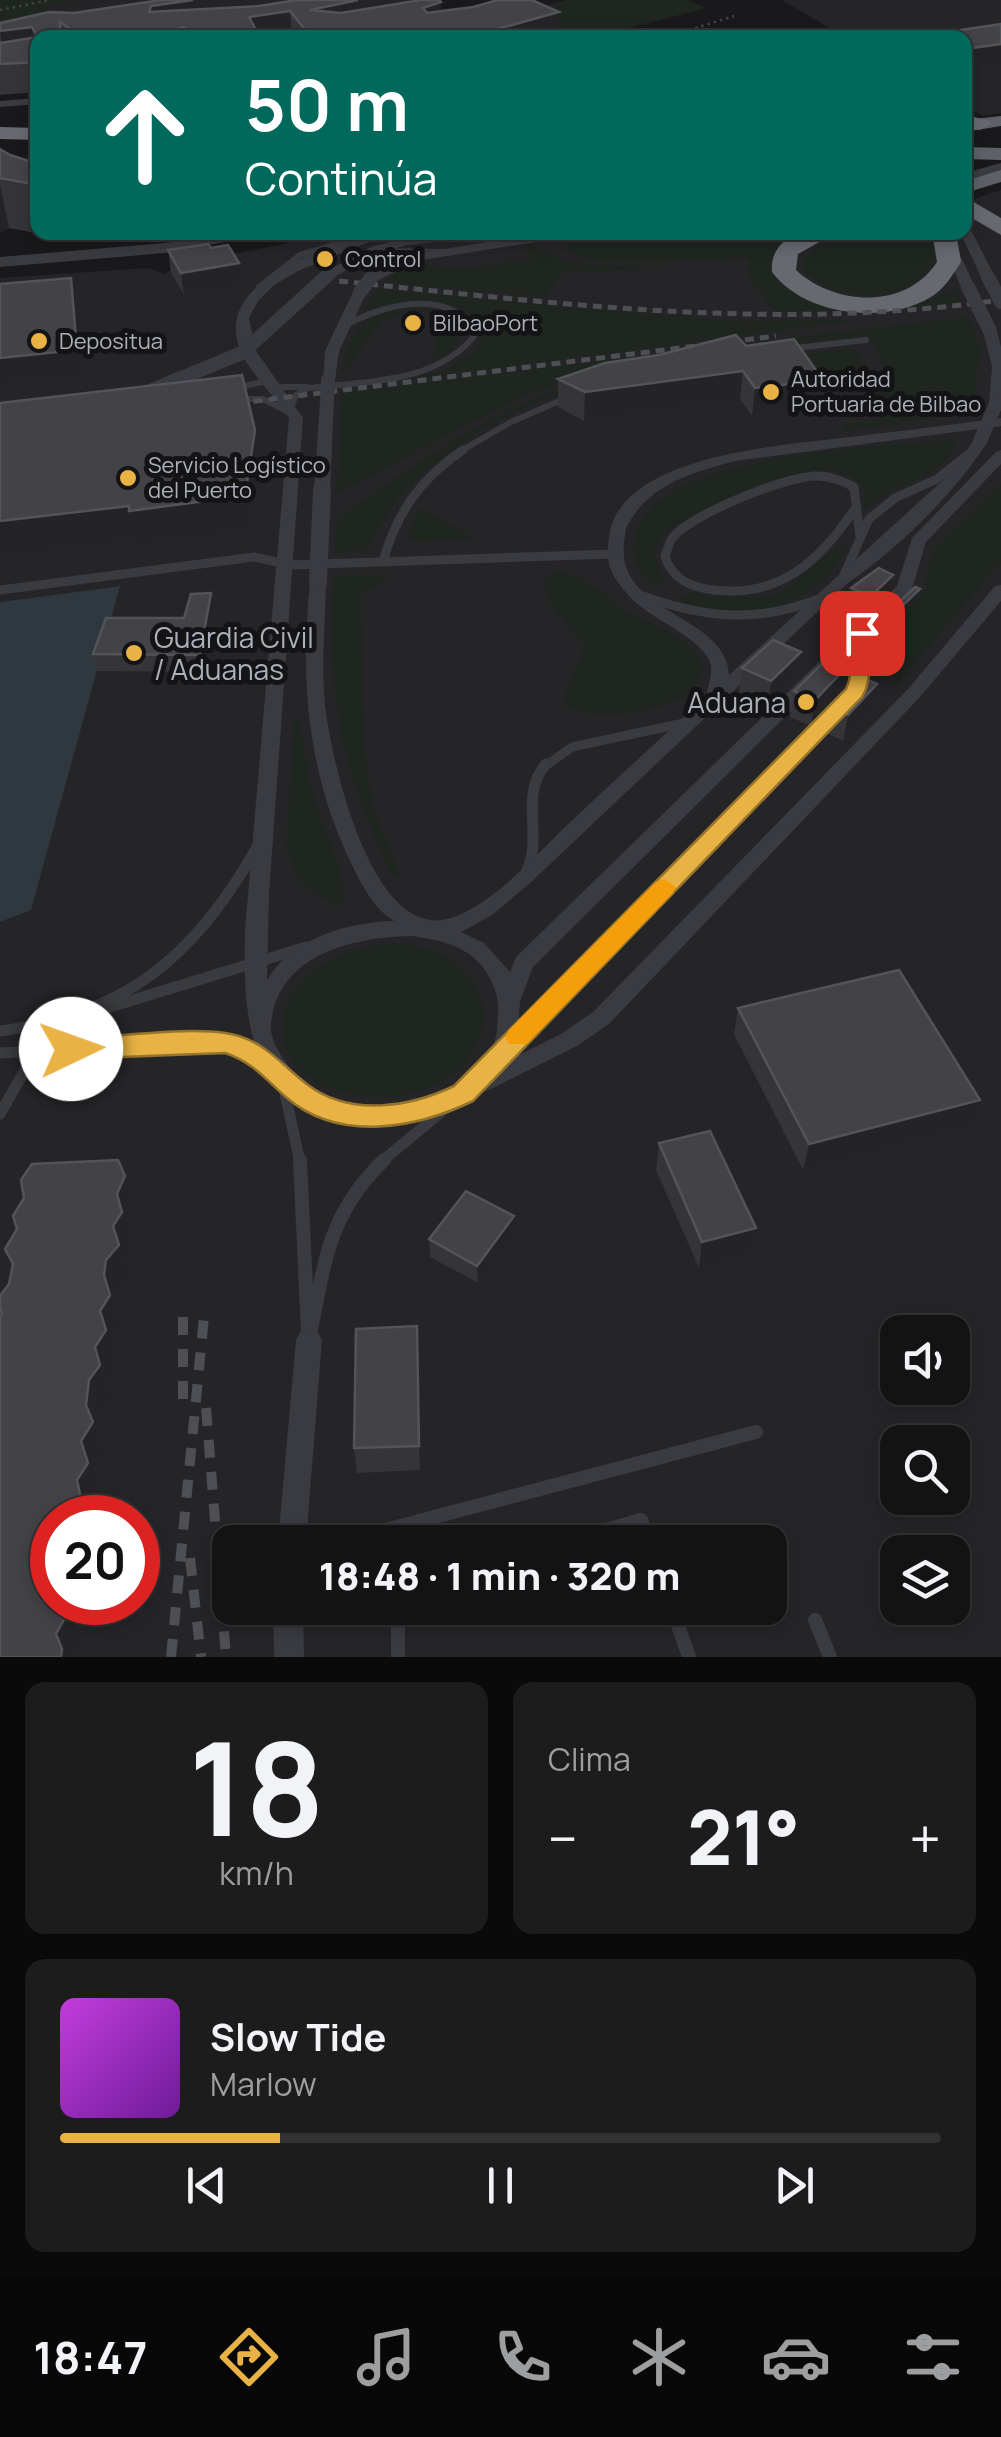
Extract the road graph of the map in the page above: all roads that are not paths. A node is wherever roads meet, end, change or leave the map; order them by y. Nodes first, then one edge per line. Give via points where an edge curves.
1 (30, 102) edge
2 (0, 104) edge
3 (0, 133) edge
4 (30, 134) edge
5 (0, 142) edge
6 (30, 143) edge
7 (972, 153) edge
8 (1001, 154) edge
9 (1001, 168) edge
10 (972, 175) edge
11 (1001, 176) edge
12 (972, 185) edge
13 (972, 209) edge
14 (1001, 228) edge
15 (219, 240) edge
16 (361, 240) edge
17 (394, 240) edge
18 (424, 240) edge
19 (433, 240) edge
20 (535, 240) edge
21 (807, 240) edge
22 (951, 240) edge
23 (954, 240) edge
24 (956, 240) edge
25 (410, 250) junction
26 (375, 251) junction
27 (455, 252) junction
28 (0, 262) edge
29 (324, 272) junction
30 (372, 277) junction
31 (1001, 302) edge
32 (341, 329) junction
33 (866, 340) dead end
34 (774, 350) edge
35 (264, 372) junction
36 (313, 387) junction
37 (242, 388) junction
38 (276, 388) junction
39 (583, 391) edge
40 (176, 393) edge
41 (133, 395) joint
42 (293, 412) junction
43 (1001, 422) edge
44 (977, 445) junction
45 (1001, 454) edge
46 (854, 510) junction
47 (858, 531) junction
48 (838, 536) junction
49 (613, 554) junction
50 (383, 562) junction
51 (284, 565) junction
52 (842, 579) junction
53 (0, 590) edge
54 (1001, 590) edge
55 (637, 593) junction
56 (822, 598) junction
57 (868, 624) junction
58 (715, 697) junction
59 (690, 721) junction
60 (264, 833) junction
61 (523, 877) junction
62 (426, 930) junction
63 (331, 939) junction
64 (257, 962) junction
65 (510, 1000) junction
66 (262, 1018) junction
67 (70, 1019) junction
68 (51, 1024) junction
69 (0, 1032) edge
70 (36, 1050) junction
71 (503, 1052) junction
72 (0, 1053) edge
73 (275, 1068) junction
74 (464, 1093) junction
75 (0, 1114) edge
76 (309, 1340) junction
77 (756, 1432) dead end
78 (293, 1525) edge
79 (404, 1525) edge
80 (815, 1620) dead end
81 (288, 1625) edge
82 (398, 1625) edge
83 (678, 1625) edge
84 (289, 1657) edge
85 (398, 1657) edge
86 (689, 1657) edge
87 (830, 1657) edge

1 - 2 street
3 - 4 highway
5 - 6 highway
7 - 8 highway
9 - 10 street
11 - 12 highway
13 - 14 highway
15 - 28 street
16 - 35 street via 308,258 253,299 242,332
17 - 29 street
18 - 26 street
19 - 25 lane
20 - 27 street
21 - 22 highway via 792,246 782,268 802,288 846,302 899,301 927,291 947,269
23 - 44 street, bridge via 999,366 996,404
24 - 31 street, bridge
25 - 26 lane
25 - 27 lane
25 - 30 lane
26 - 29 street
27 - 30 street via 413,258
29 - 41 street, bridge via 252,347
30 - 32 street, bridge
32 - 36 lane via 374,310 416,304 458,314 475,335 456,356 429,368
32 - 62 street, bridge via 328,380 316,705 359,863 382,901
33 - 34 lane
35 - 37 lane via 262,382
35 - 38 street
36 - 38 lane
36 - 42 lane via 296,394
37 - 38 lane
37 - 42 lane via 228,394
38 - 42 street
39 - 50 lane via 505,424 434,473 392,522
40 - 41 lane
42 - 51 street
43 - 49 street via 697,467 666,478 632,503 617,524
44 - 47 lane via 937,478 895,498
44 - 52 street via 960,473
45 - 57 street via 918,541 905,588
46 - 47 lane
46 - 48 lane
46 - 48 lane via 858,496 849,482 800,476 677,532 664,557 671,572 690,585 758,592 790,579
47 - 48 lane
47 - 52 lane
49 - 50 lane
49 - 55 street
50 - 51 lane
51 - 53 lane via 254,557
51 - 60 street
52 - 56 street
54 - 74 street via 914,693 601,1018
55 - 56 lane via 729,619 776,616
55 - 58 street via 656,613 710,644 721,664
56 - 58 street
57 - 65 street via 524,964
57 - 71 lane via 858,645 862,677 854,692
58 - 59 street
59 - 61 street
59 - 61 lane via 581,744 548,762 534,786 534,850
60 - 64 street
60 - 67 lane via 224,901 190,938 112,1000
61 - 62 street via 468,920
62 - 63 street via 363,929
62 - 65 street via 489,962
63 - 64 lane
63 - 66 street via 284,971
64 - 66 street
64 - 67 lane
65 - 71 street via 512,1026
66 - 73 street
67 - 68 lane
68 - 69 lane
68 - 70 lane
70 - 72 lane
70 - 73 lane via 225,1043 258,1053
70 - 75 lane
71 - 74 street
73 - 74 street via 314,1101 362,1116 398,1116
73 - 76 lane via 299,1130 300,1291
74 - 76 lane via 375,1168 340,1216
76 - 78 street
77 - 79 lane
80 - 87 lane
81 - 84 street
82 - 85 lane
83 - 86 lane

